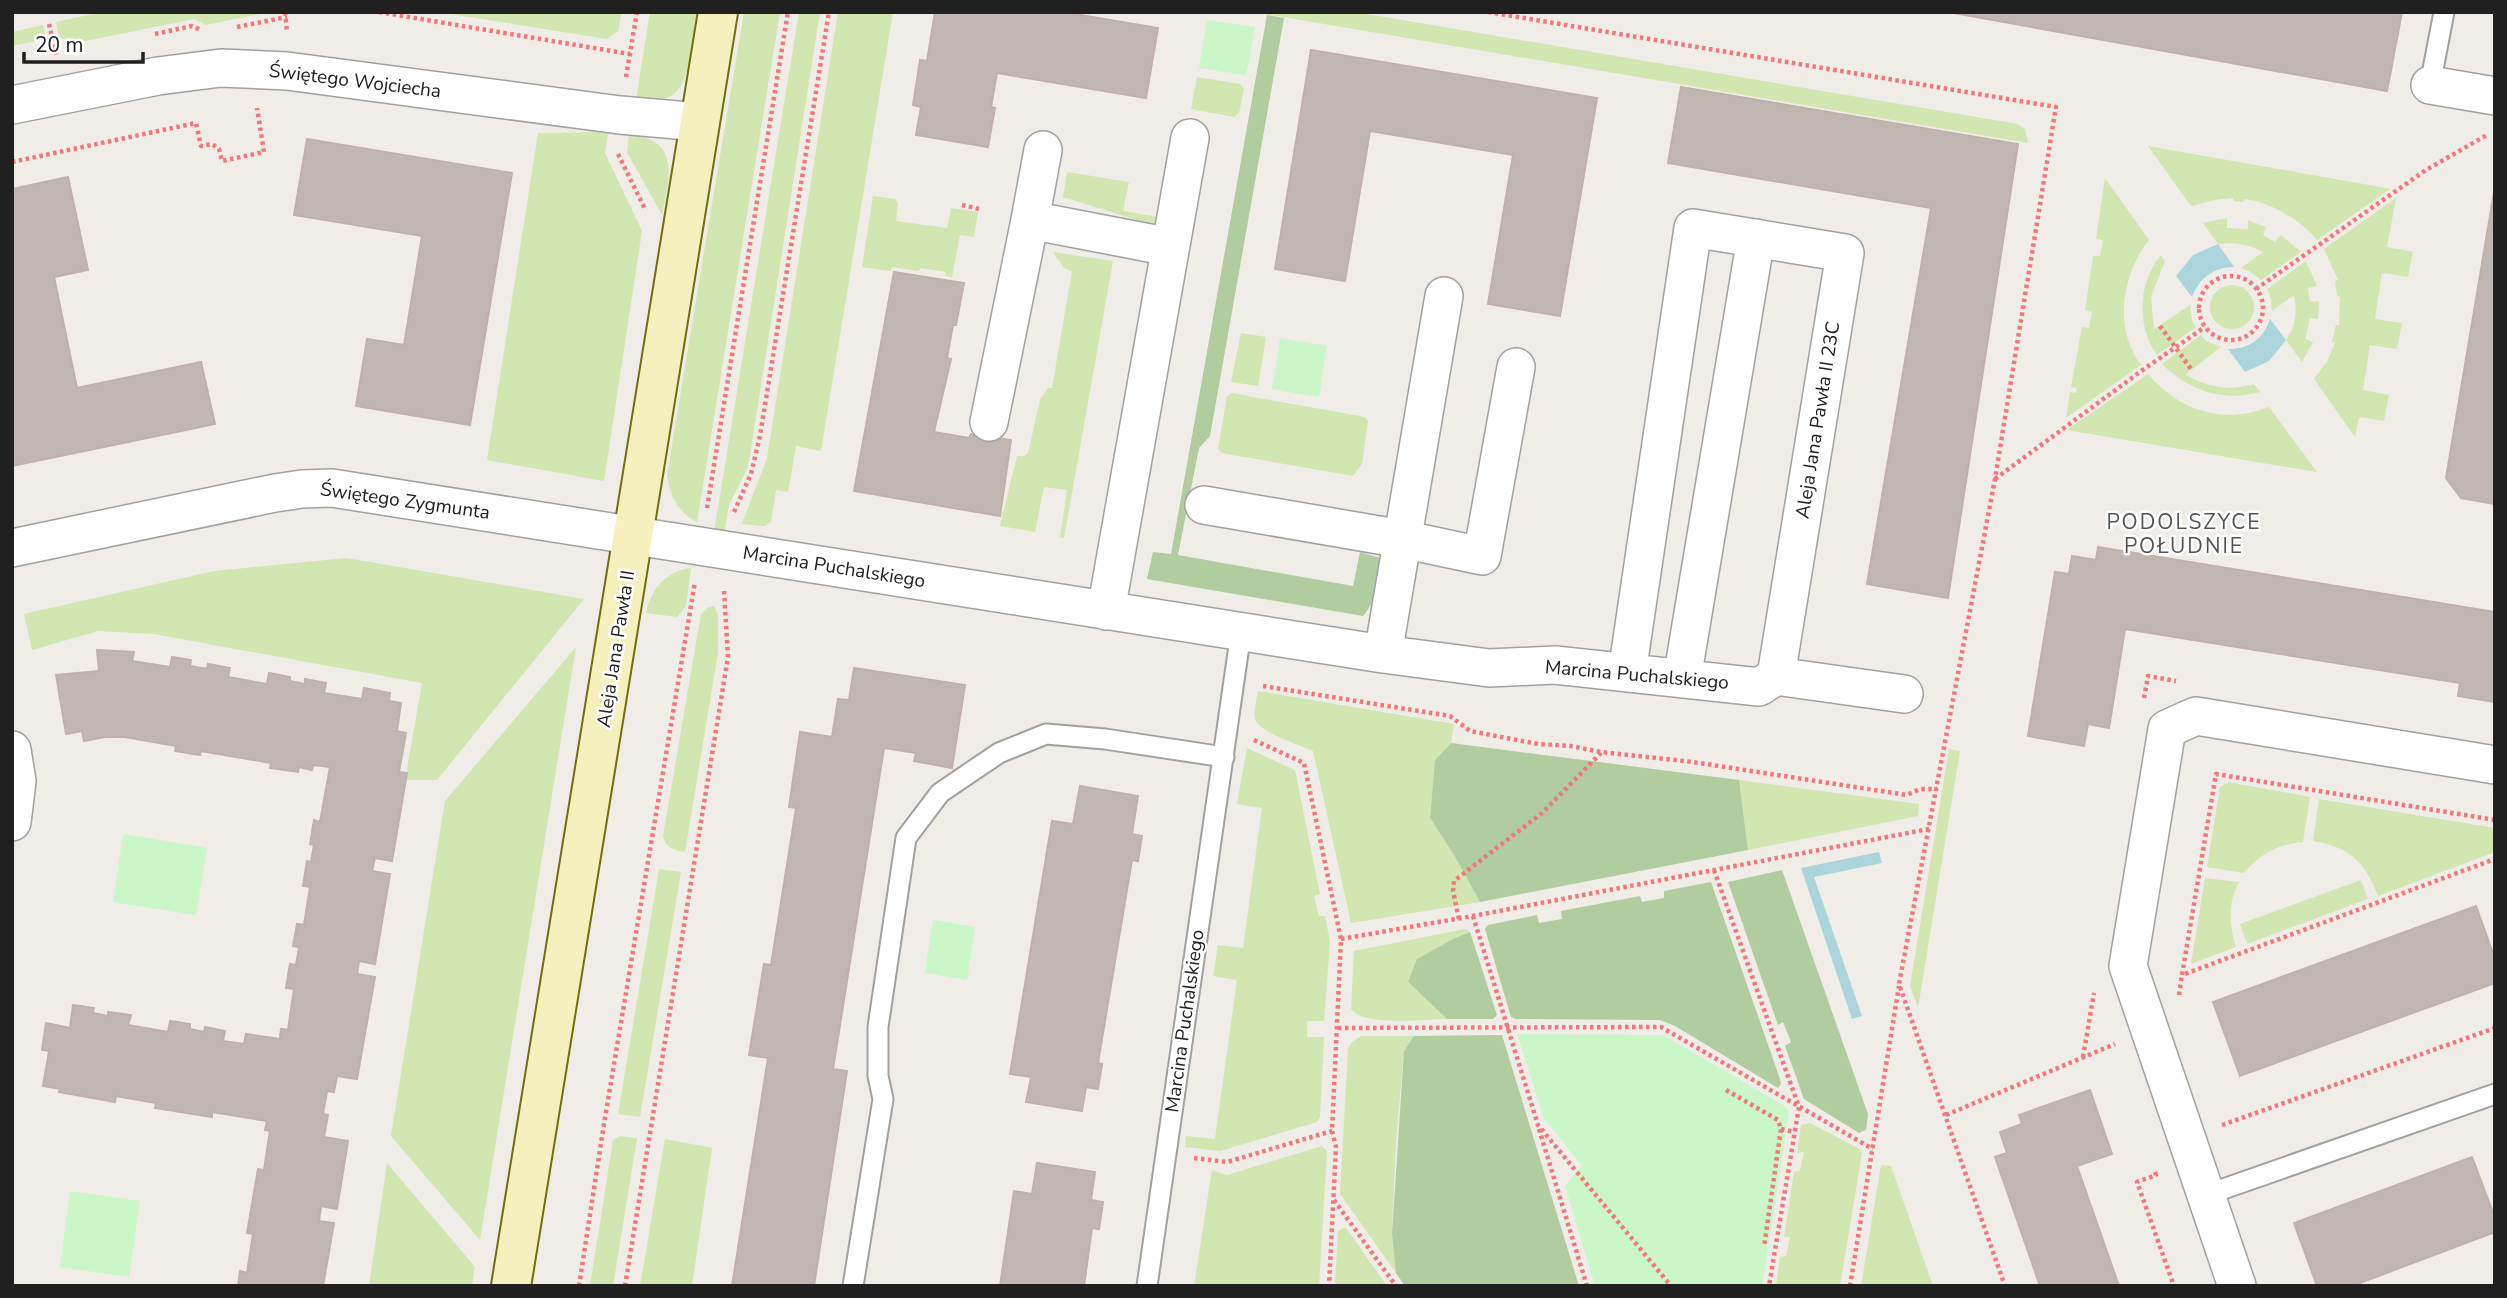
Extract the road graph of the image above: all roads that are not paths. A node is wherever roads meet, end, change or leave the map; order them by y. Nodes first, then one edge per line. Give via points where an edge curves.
1 (718, 12) edge
2 (2444, 12) edge
3 (2430, 85) joint
4 (2495, 96) edge
5 (12, 105) edge
6 (700, 122) junction
7 (1190, 138) dead end
8 (1043, 150) dead end
9 (1030, 220) junction
10 (1756, 238) junction
11 (1170, 247) junction
12 (1444, 296) dead end
13 (1516, 367) dead end
14 (989, 422) dead end
15 (1204, 505) dead end
16 (634, 536) junction
17 (1402, 539) junction
18 (12, 548) edge
19 (1106, 611) junction
20 (1241, 632) junction
21 (1383, 654) junction
22 (1627, 673) junction
23 (1776, 676) junction
24 (1682, 679) junction
25 (1904, 694) dead end
26 (12, 750) edge
27 (1224, 757) junction
28 (2495, 765) edge
29 (12, 822) edge
30 (2495, 1094) edge
31 (2206, 1195) junction
32 (511, 1286) edge
33 (853, 1286) edge
34 (1147, 1286) edge
35 (2237, 1286) edge

1 - 6 street, Aleja Jana Pawła II
2 - 3 lane
3 - 4 street
5 - 6 street, Świętego Wojciecha via 221,68 287,71
6 - 16 street, Aleja Jana Pawła II
7 - 11 street
8 - 9 street
9 - 11 street
9 - 14 street
10 - 22 street, Aleja Jana Pawła II 23C via 1692,228
10 - 23 street, Aleja Jana Pawła II 23C via 1845,253
10 - 24 street
11 - 19 street
12 - 17 street
13 - 17 street via 1482,556
15 - 17 street
16 - 18 street, Świętego Zygmunta via 332,488 302,489
16 - 19 street, Marcina Puchalskiego
16 - 32 street, Aleja Jana Pawła II
17 - 21 street
19 - 20 street, Marcina Puchalskiego
20 - 21 street, Marcina Puchalskiego
20 - 27 lane, Marcina Puchalskiego
21 - 22 street, Marcina Puchalskiego via 1489,668 1555,665
22 - 24 street, Marcina Puchalskiego
23 - 24 street, Marcina Puchalskiego via 1759,687
23 - 25 street, Marcina Puchalskiego
26 - 29 street via 17,780
27 - 33 lane via 1046,734 999,753 940,793 906,838 878,1027 883,1099
27 - 34 lane, Marcina Puchalskiego
28 - 31 street via 2196,716 2167,729 2128,966
30 - 31 lane
31 - 35 street

